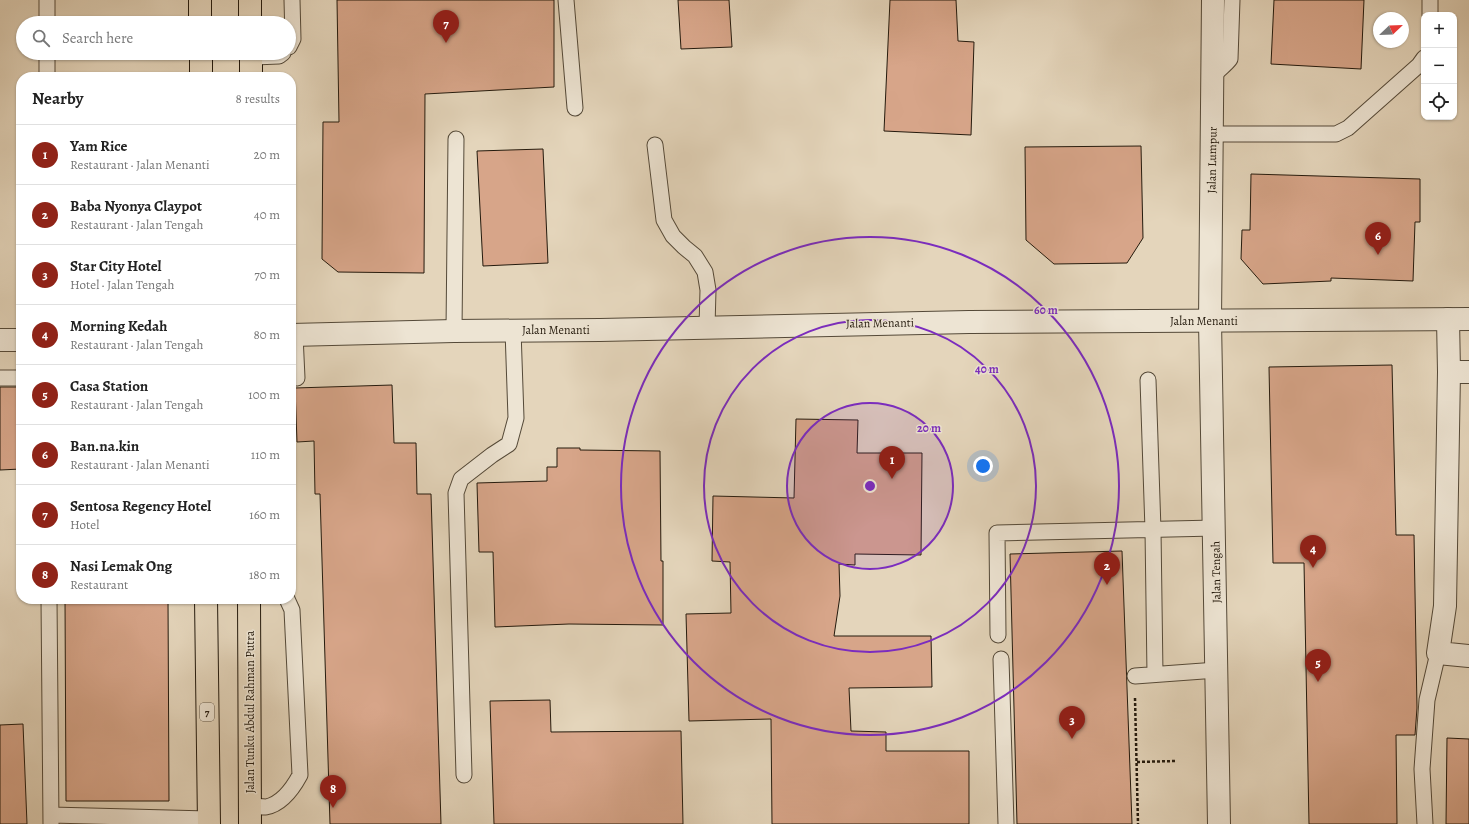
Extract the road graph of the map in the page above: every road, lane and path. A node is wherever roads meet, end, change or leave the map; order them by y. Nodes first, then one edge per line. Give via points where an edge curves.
1 (48, 0) edge
2 (200, 0) edge
3 (250, 0) edge
4 (292, 0) edge
5 (566, 0) edge
6 (1213, 0) edge
7 (1232, 0) edge
8 (1430, 0) edge
9 (1430, 12) edge
10 (47, 16) edge
11 (200, 16) edge
12 (250, 16) edge
13 (292, 16) edge
14 (47, 60) edge
15 (201, 60) edge
16 (1421, 62) edge
17 (47, 72) edge
18 (201, 72) edge
19 (1214, 76) junction
20 (575, 108) dead end
21 (1213, 134) junction
22 (456, 139) dead end
23 (655, 145) dead end
24 (1458, 319) edge
25 (1210, 321) junction
26 (707, 327) junction
27 (454, 330) junction
28 (513, 330) junction
29 (296, 335) edge
30 (0, 340) edge
31 (16, 340) edge
32 (296, 367) edge
33 (1459, 372) edge
34 (0, 378) edge
35 (16, 378) edge
36 (297, 378) dead end
37 (1148, 380) dead end
38 (1215, 528) junction
39 (1153, 530) junction
40 (49, 604) edge
41 (206, 604) edge
42 (250, 604) edge
43 (289, 604) edge
44 (998, 635) dead end
45 (1438, 653) junction
46 (1469, 656) edge
47 (1001, 659) dead end
48 (1217, 670) junction
49 (1155, 674) junction
50 (1135, 676) dead end
51 (1135, 694) dead end
52 (1176, 761) dead end
53 (1136, 762) junction
54 (464, 775) dead end
55 (250, 815) edge
56 (51, 819) edge
57 (208, 822) edge
58 (1006, 824) edge
59 (1138, 824) edge
60 (1220, 824) edge
61 (1425, 824) edge

1 - 10 lane
2 - 11 main road
3 - 12 main road
4 - 13 lane
5 - 20 lane
6 - 19 street, Jalan Lumpur
7 - 19 lane via 1230,59
8 - 9 lane
14 - 17 lane
15 - 18 main road
16 - 21 lane via 1354,123 1336,134
19 - 21 street, Jalan Lumpur
21 - 25 street, Jalan Lumpur
22 - 27 lane
23 - 26 lane via 664,220 673,236 695,256 705,272 708,290
24 - 25 street, Jalan Menanti
24 - 33 street
25 - 26 street, Jalan Menanti
25 - 38 street, Jalan Tengah
26 - 28 street, Jalan Menanti
27 - 28 street, Jalan Menanti
27 - 29 street, Jalan Menanti
28 - 54 lane via 516,418 509,444 461,479 456,493
30 - 31 street
32 - 36 lane
33 - 45 street via 1445,606
34 - 35 lane
37 - 39 lane
38 - 39 lane
38 - 48 street, Jalan Tengah
39 - 44 lane via 996,533
39 - 49 lane
40 - 56 lane
41 - 57 main road, 7
42 - 55 main road, Jalan Tunku Abdul Rahman Putra
43 - 55 lane via 292,610 300,775 290,791 276,802
45 - 46 street
45 - 61 lane via 1426,700 1422,769
47 - 58 lane
48 - 49 lane
48 - 60 street, Jalan Tengah
49 - 50 lane
51 - 53 path
52 - 53 path
53 - 59 path
56 - 57 lane

